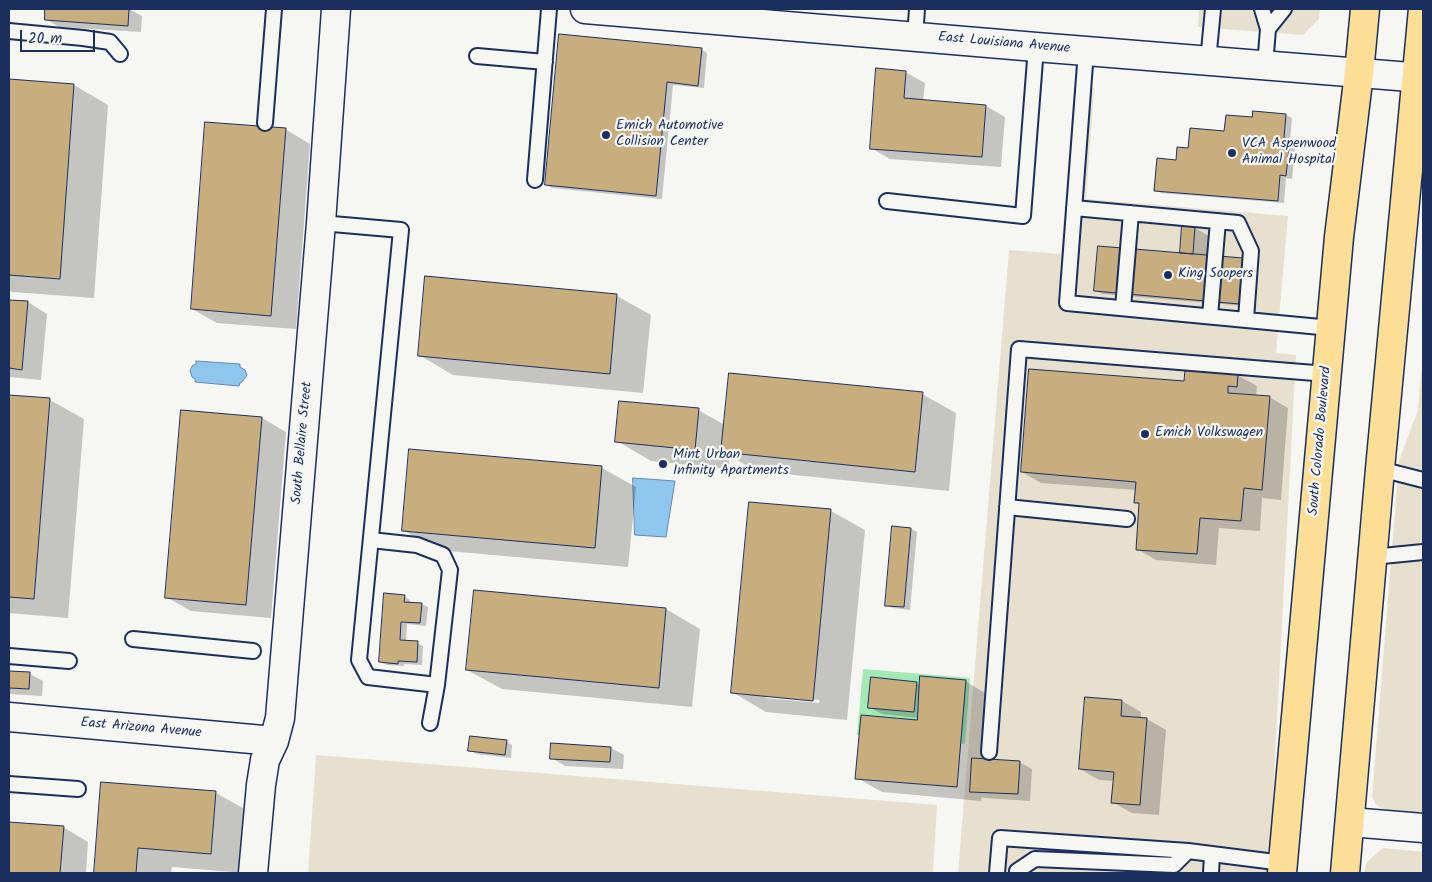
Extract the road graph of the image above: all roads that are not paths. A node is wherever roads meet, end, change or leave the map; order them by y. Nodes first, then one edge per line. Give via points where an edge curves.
1 (274, 9) edge
2 (336, 9) edge
3 (549, 9) edge
4 (585, 9) edge
5 (917, 9) edge
6 (1213, 9) edge
7 (1262, 9) edge
8 (1284, 9) edge
9 (1365, 9) edge
10 (1423, 9) edge
11 (1268, 29) junction
12 (9, 31) edge
13 (915, 37) junction
14 (1036, 47) junction
15 (1086, 51) junction
16 (120, 54) dead end
17 (477, 56) dead end
18 (1208, 61) junction
19 (545, 62) junction
20 (1265, 66) junction
21 (1359, 73) junction
22 (1420, 77) edge
23 (265, 123) dead end
24 (535, 180) dead end
25 (887, 202) dead end
26 (1074, 208) junction
27 (1131, 213) junction
28 (1218, 221) junction
29 (321, 223) junction
30 (1123, 308) junction
31 (1210, 316) junction
32 (1246, 319) junction
33 (1331, 328) junction
34 (1327, 374) junction
35 (1380, 469) junction
36 (1423, 480) edge
37 (1007, 507) junction
38 (1127, 519) dead end
39 (371, 540) junction
40 (1423, 552) edge
41 (1372, 557) junction
42 (133, 639) dead end
43 (253, 651) dead end
44 (9, 656) edge
45 (69, 661) dead end
46 (437, 685) junction
47 (9, 717) edge
48 (430, 723) dead end
49 (274, 741) junction
50 (990, 752) dead end
51 (9, 784) edge
52 (78, 789) dead end
53 (1350, 822) junction
54 (1423, 828) edge
55 (1188, 851) junction
56 (1212, 854) junction
57 (1035, 859) junction
58 (1283, 868) edge
59 (254, 873) edge
60 (997, 873) edge
61 (1017, 873) edge
62 (1038, 873) edge
63 (1211, 873) edge
64 (1345, 873) edge

1 - 23 lane
2 - 29 street, South Bellaire Street
3 - 19 lane
4 - 13 street, East Louisiana Avenue
5 - 13 lane
6 - 18 lane
7 - 11 lane
8 - 11 lane
9 - 21 main road, South Colorado Boulevard
10 - 22 main road
11 - 20 lane
12 - 16 lane via 110,42
13 - 14 street, East Louisiana Avenue
14 - 15 street, East Louisiana Avenue
14 - 25 lane via 1023,216
15 - 18 street, East Louisiana Avenue
15 - 26 lane
17 - 19 lane
18 - 20 street, East Louisiana Avenue
19 - 24 lane
20 - 21 street, East Louisiana Avenue
21 - 22 street, East Louisiana Avenue
21 - 33 main road, South Colorado Boulevard
22 - 35 main road
26 - 27 lane
26 - 30 lane via 1067,303
27 - 28 lane
27 - 30 lane
28 - 31 lane
28 - 32 lane via 1238,222 1251,251
29 - 39 lane via 402,230
29 - 49 street, South Bellaire Street via 280,718
30 - 31 lane
31 - 32 lane
32 - 33 lane
33 - 34 main road, South Colorado Boulevard
34 - 37 lane via 1019,349
34 - 58 main road, South Colorado Boulevard
35 - 36 lane
35 - 41 main road
37 - 38 lane
37 - 50 lane
39 - 46 lane via 417,545 443,555 450,570
39 - 46 lane via 359,660 368,677
40 - 41 lane
41 - 53 main road
42 - 43 lane
44 - 45 lane
46 - 48 lane
47 - 49 street, East Arizona Avenue
49 - 59 street, South Bellaire Street via 265,760 261,785
51 - 52 lane
53 - 54 street
53 - 64 main road
55 - 56 lane
55 - 57 lane via 1174,865
55 - 60 lane via 1000,838
56 - 58 lane
56 - 63 lane
57 - 61 lane
57 - 62 lane

